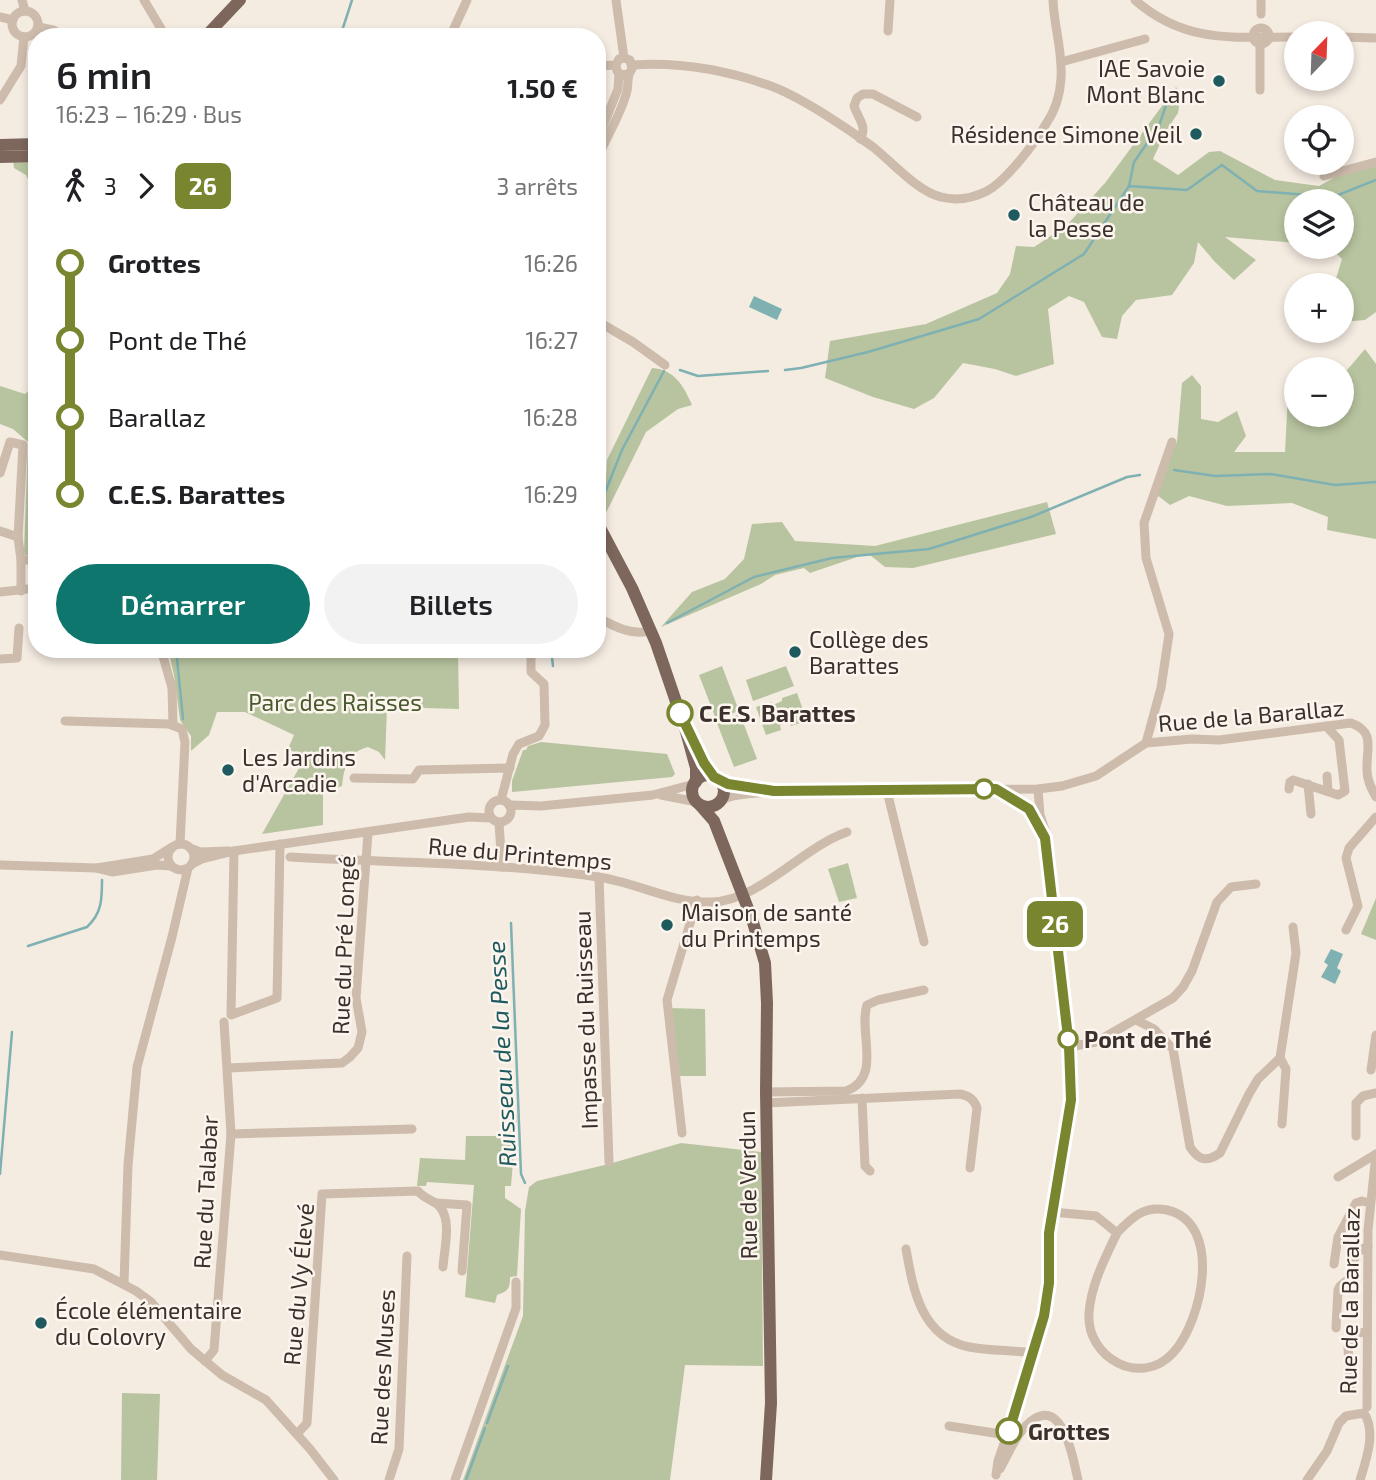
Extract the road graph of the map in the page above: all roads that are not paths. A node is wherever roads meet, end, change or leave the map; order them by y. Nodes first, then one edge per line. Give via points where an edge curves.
1 (22, 0) edge
2 (144, 0) edge
3 (242, 0) edge
4 (467, 0) edge
5 (616, 0) edge
6 (890, 0) edge
7 (1053, 0) edge
8 (1135, 0) edge
9 (1261, 0) edge
10 (25, 11) junction
11 (0, 17) edge
12 (13, 20) junction
13 (38, 27) joint
14 (43, 28) edge
15 (161, 28) edge
16 (214, 28) edge
17 (220, 28) edge
18 (454, 28) edge
19 (1261, 28) junction
20 (888, 31) dead end
21 (28, 36) edge
22 (24, 37) junction
23 (1253, 37) junction
24 (1269, 37) junction
25 (1284, 37) edge
26 (1354, 37) edge
27 (1376, 38) edge
28 (1145, 39) dead end
29 (1261, 44) junction
30 (1061, 62) junction
31 (606, 67) edge
32 (624, 70) junction
33 (1260, 90) dead end
34 (0, 100) edge
35 (917, 117) dead end
36 (606, 119) edge
37 (606, 139) edge
38 (860, 139) junction
39 (28, 144) edge
40 (0, 145) edge
41 (28, 156) edge
42 (0, 157) edge
43 (1376, 162) edge
44 (1324, 176) dead end
45 (606, 326) edge
46 (665, 365) dead end
47 (1172, 442) dead end
48 (0, 473) edge
49 (0, 531) edge
50 (18, 537) junction
51 (606, 539) edge
52 (21, 560) junction
53 (28, 560) edge
54 (28, 589) edge
55 (21, 590) junction
56 (0, 592) edge
57 (606, 621) edge
58 (19, 628) dead end
59 (651, 631) junction
60 (164, 658) edge
61 (531, 658) edge
62 (0, 659) edge
63 (65, 721) dead end
64 (173, 725) junction
65 (1326, 726) junction
66 (685, 729) junction
67 (1146, 743) junction
68 (1369, 743) junction
69 (1376, 751) edge
70 (510, 768) junction
71 (1326, 776) dead end
72 (354, 778) dead end
73 (716, 778) junction
74 (695, 783) junction
75 (1308, 784) junction
76 (1053, 787) junction
77 (996, 789) junction
78 (1038, 789) junction
79 (1289, 789) dead end
80 (774, 791) junction
81 (887, 791) junction
82 (1328, 792) junction
83 (653, 795) junction
84 (1376, 796) edge
85 (720, 802) junction
86 (1039, 803) junction
87 (698, 804) junction
88 (490, 806) junction
89 (507, 807) junction
90 (1029, 809) junction
91 (1311, 814) dead end
92 (469, 817) junction
93 (1376, 817) edge
94 (495, 820) junction
95 (847, 832) dead end
96 (368, 833) junction
97 (1045, 838) junction
98 (280, 844) junction
99 (181, 847) junction
100 (234, 851) junction
101 (290, 857) dead end
102 (365, 861) junction
103 (0, 865) edge
104 (172, 866) junction
105 (190, 866) junction
106 (502, 867) junction
107 (96, 868) junction
108 (600, 877) junction
109 (1256, 884) dead end
110 (743, 893) junction
111 (181, 894) junction
112 (697, 900) junction
113 (1293, 927) dead end
114 (1346, 930) dead end
115 (924, 942) dead end
116 (924, 990) dead end
117 (1136, 1020) junction
118 (224, 1022) dead end
119 (1376, 1035) edge
120 (1069, 1046) junction
121 (1280, 1058) junction
122 (228, 1068) junction
123 (1371, 1069) dead end
124 (1376, 1093) edge
125 (766, 1098) junction
126 (862, 1098) junction
127 (1282, 1124) dead end
128 (412, 1129) dead end
129 (681, 1133) dead end
130 (231, 1134) junction
131 (1356, 1136) dead end
132 (1376, 1154) edge
133 (609, 1162) dead end
134 (970, 1168) dead end
135 (870, 1171) dead end
136 (1339, 1177) dead end
137 (435, 1203) junction
138 (1370, 1203) junction
139 (1052, 1212) junction
140 (1117, 1233) junction
141 (1368, 1245) junction
142 (906, 1249) dead end
143 (0, 1255) edge
144 (407, 1256) dead end
145 (1335, 1264) dead end
146 (443, 1267) dead end
147 (462, 1271) dead end
148 (121, 1281) junction
149 (516, 1282) dead end
150 (1371, 1310) edge
151 (1336, 1328) dead end
152 (1367, 1332) junction
153 (1034, 1353) junction
154 (205, 1361) junction
155 (1350, 1390) dead end
156 (1367, 1407) dead end
157 (949, 1426) dead end
158 (297, 1434) junction
159 (1007, 1435) junction
160 (995, 1477) edge
161 (334, 1480) edge
162 (388, 1480) edge
163 (455, 1480) edge
164 (766, 1480) edge
165 (1077, 1480) edge
166 (1307, 1480) edge
167 (1360, 1480) edge

1 - 10 street
2 - 15 street
3 - 16 main road
3 - 17 main road
4 - 18 street
5 - 32 street via 624,58 630,60
6 - 20 street
7 - 30 street
8 - 23 street via 1157,18 1188,32
9 - 19 street
10 - 12 street
10 - 13 street via 36,17
11 - 12 street
12 - 22 street via 15,31
13 - 14 street
19 - 23 street
19 - 24 street
21 - 22 street
22 - 34 street via 21,66
23 - 24 street
23 - 29 street
24 - 25 street
24 - 29 street
26 - 27 street
28 - 30 street
29 - 33 street
30 - 38 street via 1059,93 1046,125 1003,178 981,194 957,199 934,195
31 - 32 street
32 - 36 street
32 - 37 street via 627,91
32 - 38 street via 678,64 768,85
35 - 38 street via 863,93 854,106 864,125
39 - 40 main road
41 - 42 main road
43 - 44 street
45 - 46 street
47 - 67 street via 1144,523 1146,558 1168,634 1161,688
48 - 50 street via 10,442 23,445
49 - 50 street
50 - 52 street
51 - 59 main road
52 - 53 street
52 - 55 street
54 - 55 street
55 - 56 street
57 - 59 street via 628,631
58 - 62 street via 17,658
59 - 66 main road
60 - 64 street via 172,688
61 - 70 street via 531,672 544,684 545,725 539,736 519,744
63 - 64 street
64 - 99 street via 184,735
65 - 67 street, Rue de la Barallaz via 1219,740
65 - 68 street, Rue de la Barallaz via 1360,726
65 - 82 street via 1339,740 1346,785 1343,794
66 - 73 main road
66 - 74 main road via 696,768
67 - 76 street, Rue de la Barallaz via 1096,776
68 - 69 street
68 - 84 street, Rue de la Barallaz via 1367,779
70 - 72 street via 419,770 413,779
70 - 89 street
71 - 82 street
73 - 74 main road via 706,776
73 - 80 street via 735,786
73 - 85 main road via 724,789
74 - 83 street
74 - 87 main road via 692,792
75 - 79 street via 1293,780
75 - 82 street
75 - 91 street
76 - 78 street, Rue de la Barallaz
76 - 86 street
77 - 78 street, Rue de la Barallaz
77 - 81 street, Rue de la Barallaz
77 - 90 street
78 - 86 street
78 - 90 street via 1030,796
80 - 81 street, Rue de la Barallaz
80 - 85 street via 736,794
81 - 115 street
83 - 87 street
83 - 89 street
85 - 87 main road via 712,807
85 - 110 main road, Rue de Verdun via 719,814
86 - 97 street
87 - 110 main road, Rue de Verdun via 715,821
88 - 89 street
88 - 92 street
88 - 94 street
89 - 94 street via 508,819
90 - 97 street
92 - 94 street
92 - 96 street
93 - 114 street via 1346,858 1358,906
94 - 106 street
95 - 110 street, Rue du Printemps via 807,851
96 - 98 street
96 - 102 street, Rue du Pré Longé
97 - 120 street
98 - 100 street
98 - 100 street via 277,998 231,1014
99 - 100 street via 200,852
99 - 104 street via 168,855
99 - 105 street via 193,855
99 - 107 street via 153,859
100 - 105 street
101 - 102 street, Rue du Printemps
102 - 106 street, Rue du Printemps
102 - 122 street, Rue du Pré Longé via 356,998 362,1032 358,1048 342,1063
103 - 107 street
104 - 105 street via 180,870
104 - 107 street via 111,872
104 - 111 street
105 - 111 street
106 - 108 street, Rue du Printemps
108 - 112 street, Rue du Printemps
108 - 133 street, Impasse du Ruisseau
109 - 117 street via 1231,887 1217,902 1183,987
110 - 112 street, Rue du Printemps via 712,902
110 - 125 main road, Rue de Verdun via 765,963
111 - 148 street via 137,1067
112 - 129 street via 667,1000
113 - 121 street via 1296,953
116 - 125 street via 867,1005 868,1066 854,1088
117 - 120 street via 1096,1042
117 - 121 street via 1154,1029 1173,1049 1190,1147 1203,1160 1220,1153 1258,1079
118 - 122 street, Rue du Talabar
119 - 123 street
120 - 139 street via 1071,1100
121 - 127 street via 1286,1069
122 - 130 street, Rue du Talabar
124 - 131 street via 1356,1103
125 - 126 street
125 - 164 main road, Rue de Verdun via 771,1403
126 - 134 street via 967,1095 977,1108
126 - 135 street via 865,1166
128 - 130 street
130 - 154 street, Rue du Talabar via 214,1350
132 - 136 street
132 - 138 street, Rue de la Barallaz
137 - 146 street via 447,1221
137 - 147 street via 467,1205
137 - 158 street, Rue du Vy Élevé via 418,1191 322,1194 307,1423
138 - 141 street, Rue de la Barallaz
138 - 145 street via 1356,1203 1338,1237
139 - 140 street via 1096,1216
139 - 153 street via 1049,1283
140 - 140 street via 1094,1285 1091,1335 1111,1360 1147,1368 1170,1356 1189,1332 1198,1304 1200,1241 1181,1214 1160,1209 1135,1215
141 - 150 street, Rue de la Barallaz
141 - 151 street via 1356,1253 1350,1278 1338,1290
142 - 153 street via 919,1308 942,1335 965,1346
143 - 148 street via 94,1269
144 - 162 street, Rue des Muses via 399,1449
148 - 154 street via 151,1302
149 - 163 street via 514,1314
150 - 152 street, Rue de la Barallaz
152 - 155 street via 1358,1333 1348,1346
152 - 156 street, Rue de la Barallaz
153 - 159 street
154 - 158 street via 266,1400
157 - 159 street
158 - 161 street
159 - 160 street
160 - 165 street via 1024,1429 1041,1416 1051,1417 1066,1435
166 - 167 street via 1339,1423 1346,1416 1364,1413 1375,1431

